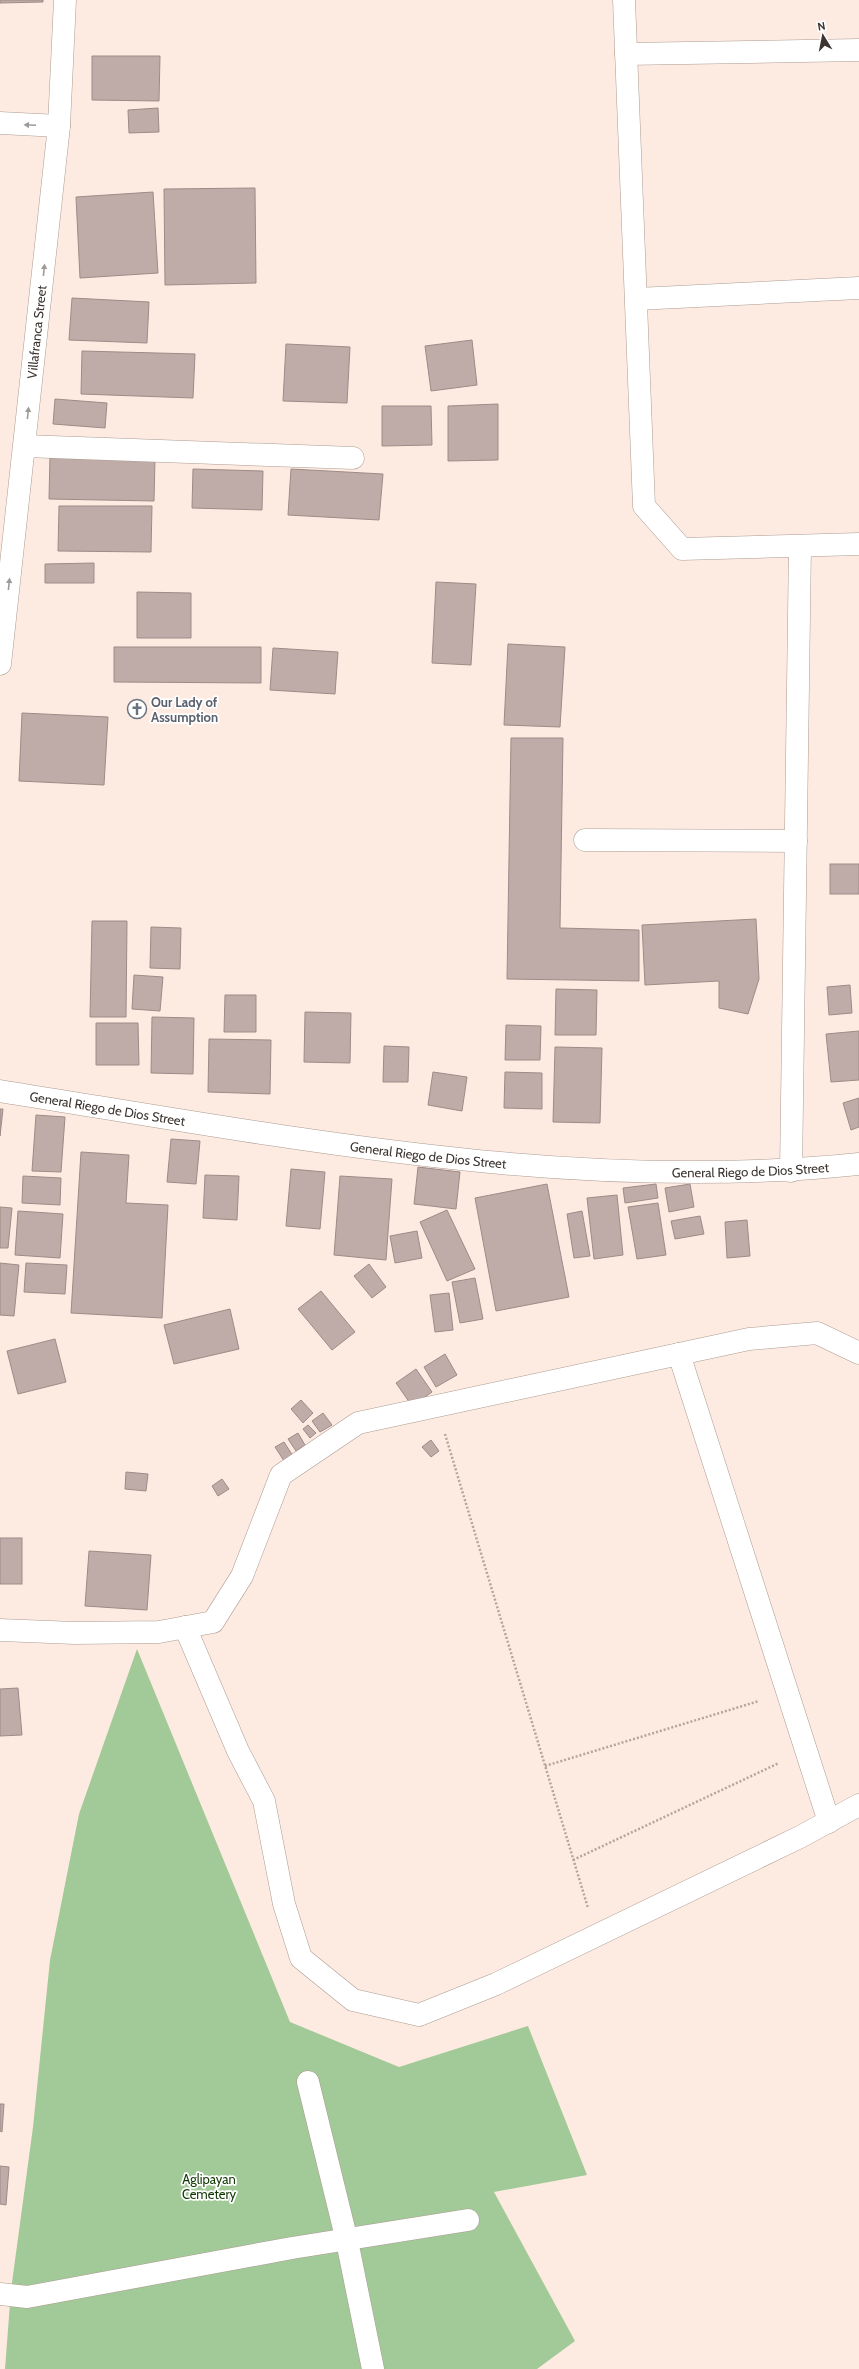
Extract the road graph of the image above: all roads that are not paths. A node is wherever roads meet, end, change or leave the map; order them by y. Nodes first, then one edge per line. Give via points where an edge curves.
1 (65, 0) edge
2 (624, 0) edge
3 (859, 50) edge
4 (626, 54) junction
5 (0, 123) edge
6 (59, 126) junction
7 (859, 288) edge
8 (637, 299) junction
9 (25, 446) junction
10 (353, 458) dead end
11 (859, 544) edge
12 (800, 546) junction
13 (0, 664) edge
14 (585, 840) dead end
15 (796, 841) junction
16 (0, 1091) edge
17 (859, 1164) edge
18 (791, 1171) junction
19 (859, 1353) edge
20 (679, 1354) junction
21 (185, 1627) junction
22 (0, 1630) edge
23 (859, 1805) edge
24 (829, 1822) junction
25 (308, 2082) dead end
26 (468, 2220) dead end
27 (347, 2241) junction
28 (0, 2294) edge
29 (373, 2369) edge

1 - 6 street, Villafranca Street
2 - 4 street
3 - 4 street
4 - 8 street
6 -> 5 street
9 -> 6 street, Villafranca Street
7 - 8 street
8 - 12 street via 644,506 682,549
9 - 10 street
13 -> 9 street, Villafranca Street
11 - 12 street
12 - 15 street
14 - 15 street
15 - 18 street
16 - 18 street, General Riego de Dios Street via 280,1135 498,1164 604,1172 691,1174
17 - 18 street, General Riego de Dios Street
19 - 20 street via 817,1333 749,1339
20 - 21 street via 358,1423 281,1475 242,1576 213,1622
20 - 24 street
21 - 22 street via 159,1632 75,1633
21 - 24 street via 238,1751 264,1801 284,1904 301,1958 353,2000 419,2015 496,1984
23 - 24 street
25 - 27 street
26 - 27 street
27 - 28 street via 292,2248 27,2297
27 - 29 street

